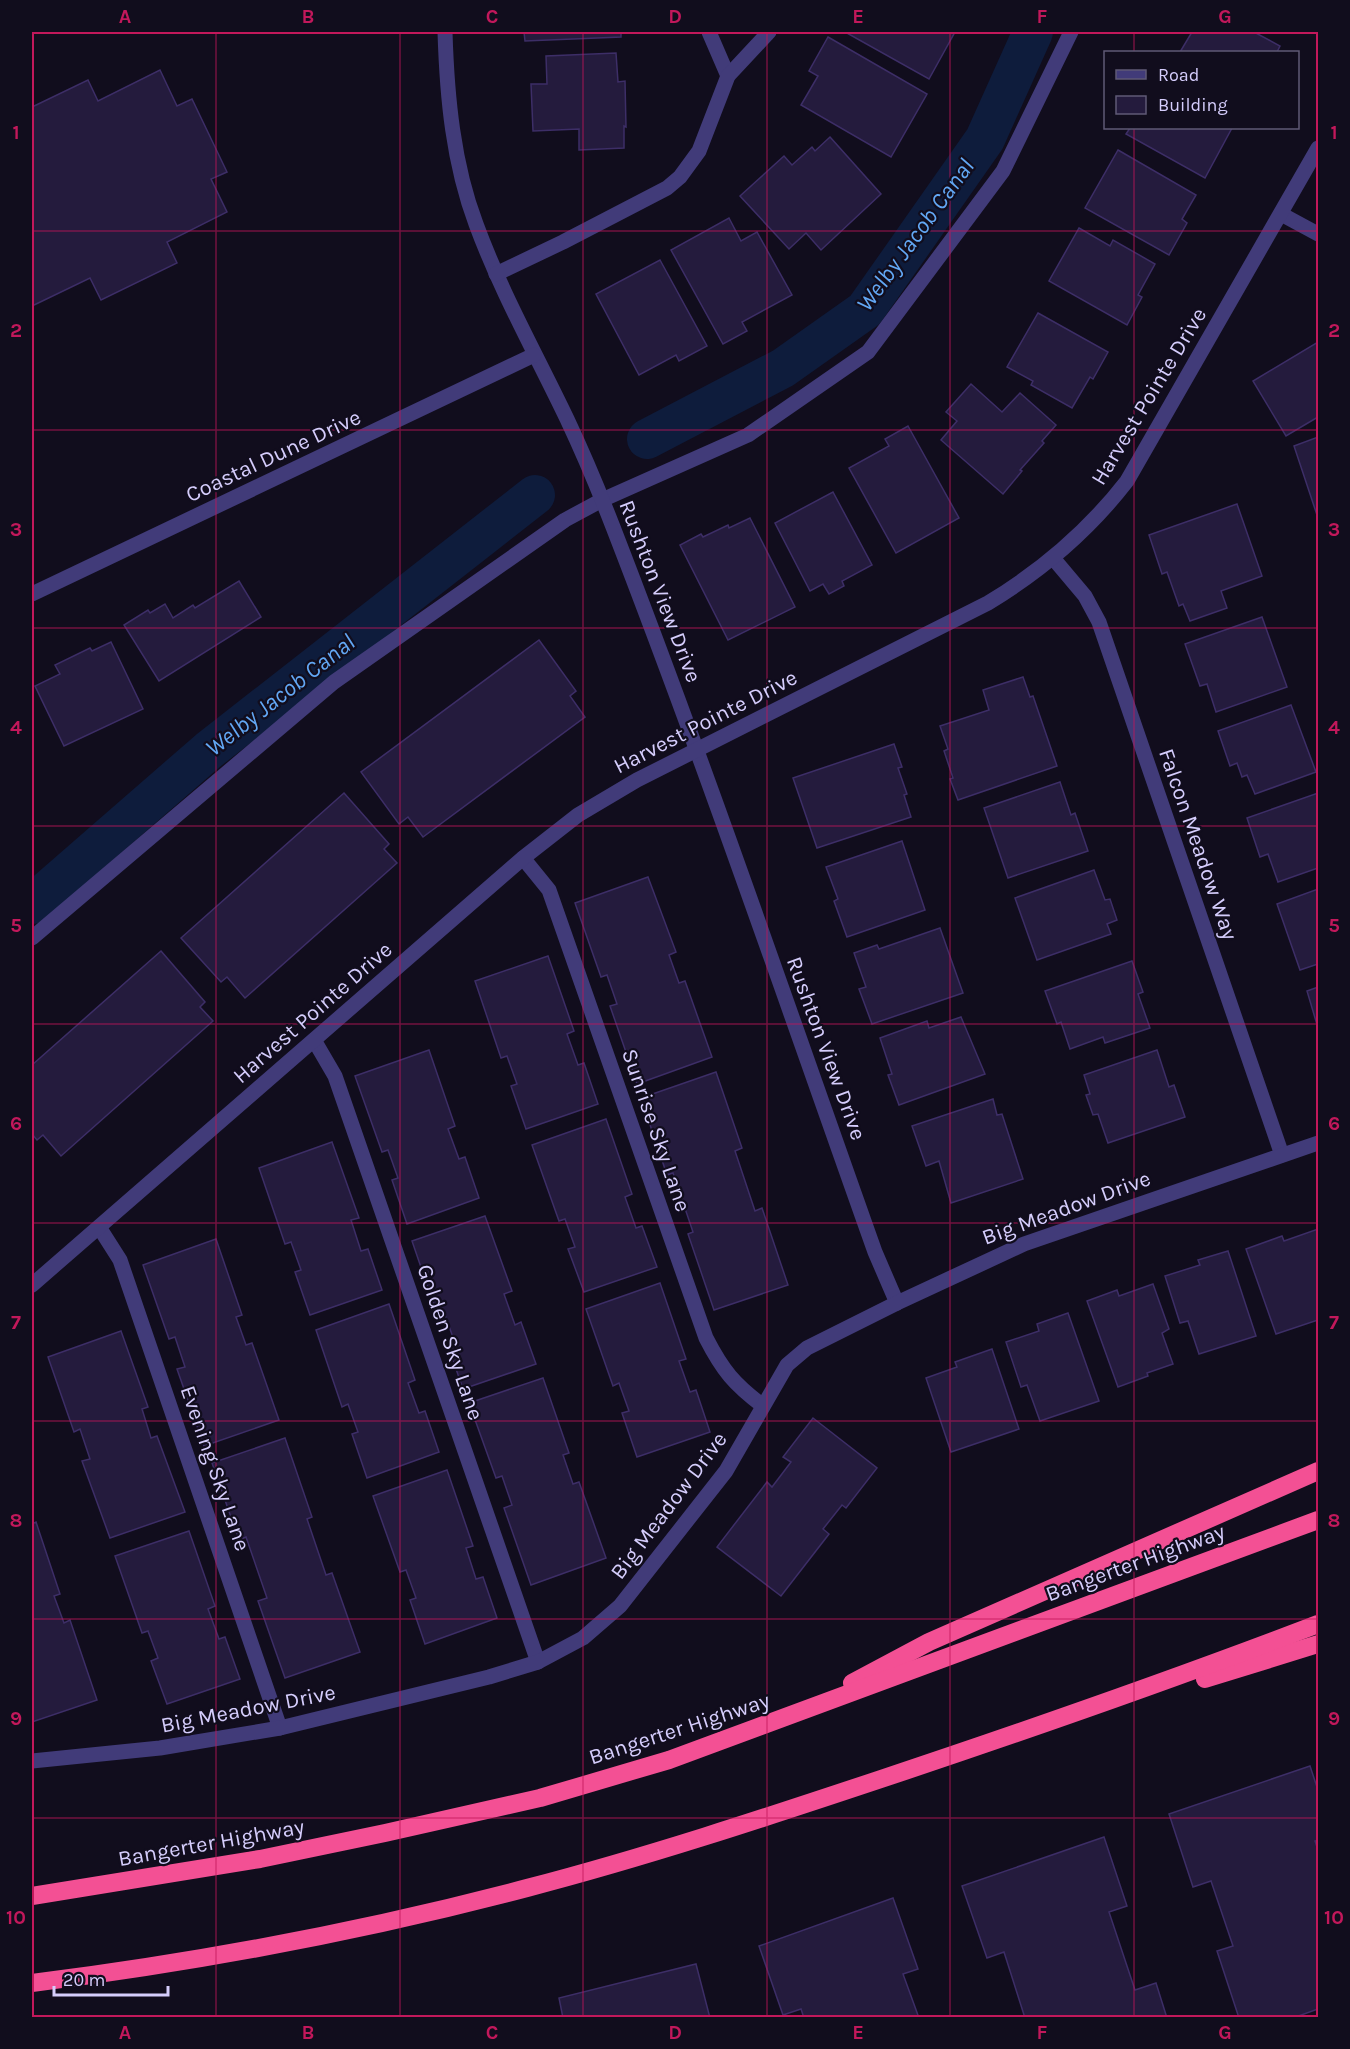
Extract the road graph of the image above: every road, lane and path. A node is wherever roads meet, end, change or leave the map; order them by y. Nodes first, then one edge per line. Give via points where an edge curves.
1 (445, 32) edge
2 (710, 32) edge
3 (769, 32) edge
4 (1071, 32) edge
5 (728, 76) junction
6 (1318, 148) edge
7 (1281, 214) junction
8 (1318, 234) edge
9 (496, 274) junction
10 (534, 355) junction
11 (602, 500) junction
12 (1053, 558) junction
13 (32, 594) edge
14 (697, 750) junction
15 (523, 858) junction
16 (32, 938) edge
17 (314, 1040) junction
18 (1318, 1143) edge
19 (1282, 1155) junction
20 (99, 1227) junction
21 (32, 1285) edge
22 (897, 1302) junction
23 (763, 1406) junction
24 (1318, 1471) edge
25 (1318, 1520) edge
26 (1318, 1624) edge
27 (1318, 1644) edge
28 (538, 1662) junction
29 (790, 1716) junction
30 (280, 1728) junction
31 (999, 1739) junction
32 (32, 1761) edge
33 (32, 1896) edge
34 (32, 1983) edge

1 - 9 street, Rushton View Drive via 451,122 461,172
2 - 5 street
3 - 5 street
4 - 11 street via 1003,171 867,352 748,435
5 - 9 street via 699,151 680,177 667,188
6 - 7 street, Harvest Pointe Drive
7 - 8 street
7 - 12 street, Harvest Pointe Drive via 1127,481
9 - 10 street, Rushton View Drive
10 - 11 street, Rushton View Drive
10 - 13 street, Coastal Dune Drive
11 - 14 street, Rushton View Drive
11 - 16 street via 565,520 334,682
12 - 14 street, Harvest Pointe Drive via 988,603
12 - 19 street, Falcon Meadow Way via 1085,596 1099,622
14 - 15 street, Harvest Pointe Drive via 578,815
14 - 22 street, Rushton View Drive via 875,1252
15 - 17 street, Harvest Pointe Drive
15 - 23 street, Sunrise Sky Lane via 549,890 706,1338 726,1374
17 - 20 street, Harvest Pointe Drive
17 - 28 street, Golden Sky Lane via 335,1076
18 - 19 street, Big Meadow Drive
19 - 22 street, Big Meadow Drive via 1041,1237
20 - 21 street, Harvest Pointe Drive
20 - 30 street, Evening Sky Lane via 120,1260
22 - 23 street, Big Meadow Drive via 797,1355
23 - 28 street, Big Meadow Drive via 726,1471 620,1606 583,1638
24 - 29 highway via 929,1642
25 - 29 highway, Bangerter Highway
26 - 31 highway
27 - 31 highway
28 - 30 street, Big Meadow Drive
29 - 33 highway, Bangerter Highway via 669,1760 540,1798 260,1859
30 - 32 street, Big Meadow Drive via 160,1748
31 - 34 highway via 675,1846 527,1888 251,1950

